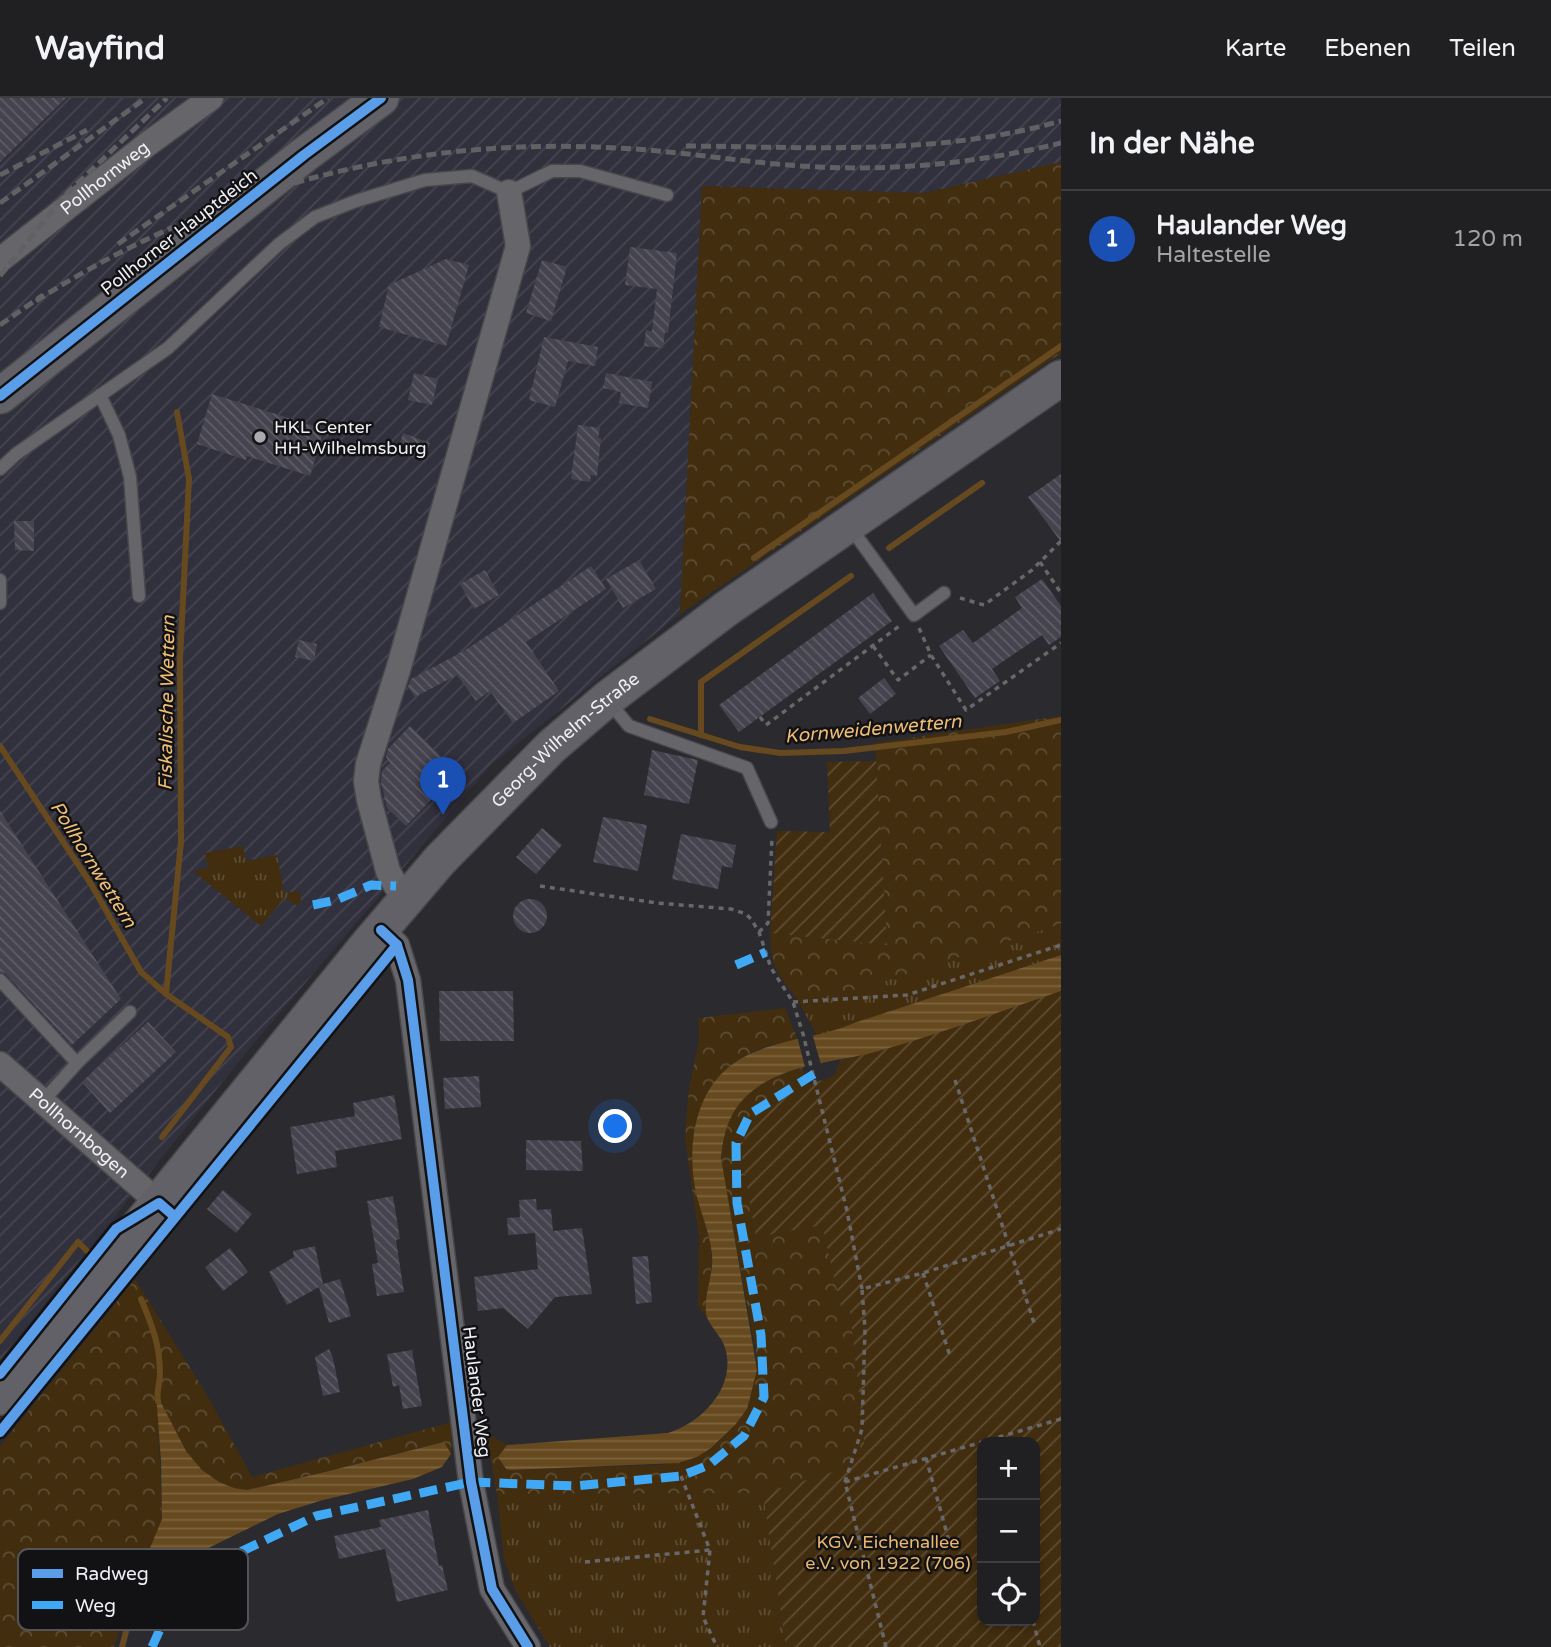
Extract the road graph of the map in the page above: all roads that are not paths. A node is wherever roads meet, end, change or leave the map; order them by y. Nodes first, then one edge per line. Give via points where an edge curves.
1 (211, 98) edge
2 (382, 98) edge
3 (509, 192) junction
4 (667, 195) dead end
5 (0, 260) edge
6 (1061, 378) edge
7 (100, 395) junction
8 (0, 396) edge
9 (0, 469) edge
10 (847, 524) junction
11 (0, 580) edge
12 (944, 593) road end
13 (139, 597) dead end
14 (0, 603) edge
15 (607, 699) junction
16 (771, 822) road end
17 (408, 898) junction
18 (381, 930) junction
19 (0, 980) edge
20 (130, 1012) dead end
21 (77, 1063) junction
22 (0, 1064) edge
23 (43, 1101) junction
24 (159, 1203) junction
25 (0, 1397) edge
26 (528, 1647) edge

1 - 5 street, Pollhornweg
2 - 8 main road, Pollhorner Hauptdeich
3 - 4 lane via 552,171 580,171
3 - 7 lane via 472,176 425,180 315,216 168,348
3 - 17 street via 518,246 368,764 369,800 388,871
6 - 10 main road, Georg-Wilhelm-Straße
7 - 9 lane
7 - 13 lane via 119,435 130,477
10 - 12 lane via 914,615
10 - 15 main road, Georg-Wilhelm-Straße
11 - 14 lane
15 - 16 lane via 629,726 747,768
15 - 17 main road, Georg-Wilhelm-Straße via 498,799
17 - 18 main road, Georg-Wilhelm-Straße
18 - 24 main road, Georg-Wilhelm-Straße
18 - 26 street, Haulander Weg via 397,945 408,980 469,1471 492,1588
19 - 21 lane
20 - 21 lane
21 - 23 lane
22 - 23 street, Pollhornbogen
23 - 24 street, Pollhornbogen
24 - 25 main road, Georg-Wilhelm-Straße

